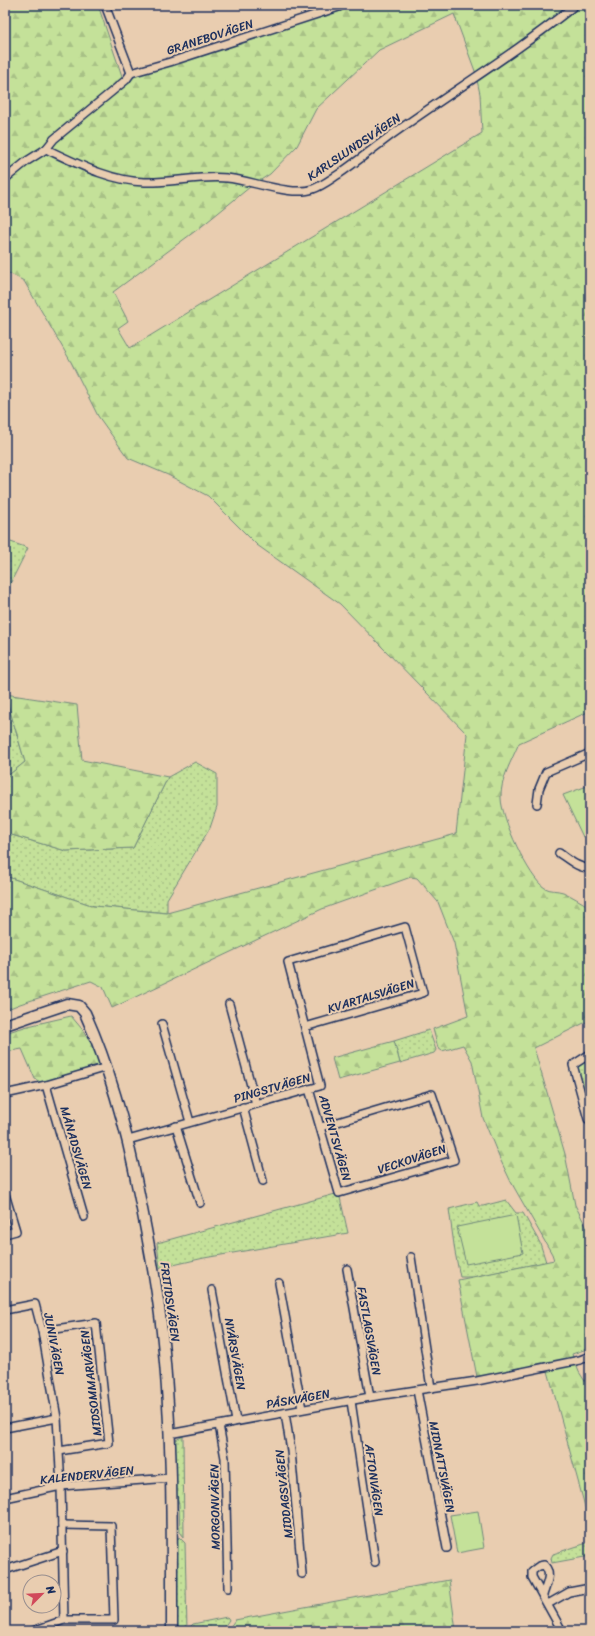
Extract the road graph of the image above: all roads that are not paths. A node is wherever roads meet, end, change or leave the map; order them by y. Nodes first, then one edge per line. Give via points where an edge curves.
1 (105, 5) edge
2 (340, 5) edge
3 (575, 5) edge
4 (130, 73) junction
5 (46, 149) junction
6 (5, 179) edge
7 (590, 754) edge
8 (537, 804) dead end
9 (559, 853) dead end
10 (590, 868) edge
11 (288, 962) joint
12 (229, 1004) dead end
13 (162, 1024) dead end
14 (5, 1025) edge
15 (305, 1027) junction
16 (590, 1054) edge
17 (107, 1067) junction
18 (46, 1085) junction
19 (309, 1089) junction
20 (5, 1094) edge
21 (256, 1104) junction
22 (243, 1107) junction
23 (190, 1122) junction
24 (590, 1122) edge
25 (176, 1126) junction
26 (320, 1127) junction
27 (128, 1140) junction
28 (263, 1181) dead end
29 (339, 1193) joint
30 (5, 1194) edge
31 (200, 1202) dead end
32 (84, 1217) dead end
33 (5, 1234) edge
34 (411, 1257) dead end
35 (347, 1269) dead end
36 (279, 1283) dead end
37 (212, 1290) dead end
38 (5, 1310) edge
39 (42, 1331) junction
40 (590, 1356) edge
41 (431, 1388) junction
42 (417, 1390) junction
43 (370, 1397) junction
44 (352, 1401) junction
45 (302, 1409) junction
46 (285, 1413) junction
47 (57, 1418) junction
48 (236, 1421) junction
49 (219, 1425) junction
50 (5, 1428) edge
51 (169, 1434) junction
52 (59, 1451) junction
53 (171, 1478) junction
54 (61, 1486) junction
55 (5, 1498) edge
56 (62, 1525) junction
57 (447, 1548) dead end
58 (63, 1551) junction
59 (375, 1562) dead end
60 (5, 1570) edge
61 (302, 1574) dead end
62 (228, 1588) dead end
63 (590, 1588) edge
64 (543, 1595) dead end
65 (548, 1604) junction
66 (64, 1620) junction
67 (33, 1631) edge
68 (172, 1631) edge
69 (562, 1631) edge

1 - 4 street
2 - 4 street, GRANEBOVÄGEN via 248,37
3 - 5 street, KARLSLUNDSVÄGEN via 523,45 314,189 285,190 225,177 133,182 110,177
4 - 5 street via 126,80 54,138
5 - 6 street
7 - 8 street via 546,772 539,789
9 - 10 street via 586,869
11 - 15 street, PINGSTVÄGEN
11 - 15 street, KVARTALSVÄGEN via 405,927 423,993
12 - 21 street
13 - 23 street
14 - 17 street, FRITIDSVÄGEN via 67,1004 79,1006 85,1013
15 - 19 street, PINGSTVÄGEN via 320,1086
16 - 24 street via 573,1064
17 - 18 street
17 - 27 street, FRITIDSVÄGEN
18 - 20 street
18 - 32 street, MÅNADSVÄGEN
19 - 21 street, PINGSTVÄGEN
19 - 26 street, ADVENTSVÄGEN
21 - 22 street, PINGSTVÄGEN
22 - 23 street, PINGSTVÄGEN
22 - 28 street
23 - 25 street, PINGSTVÄGEN
25 - 27 street, PINGSTVÄGEN
25 - 31 street
26 - 29 street, ADVENTSVÄGEN
26 - 29 street, VECKOVÄGEN via 432,1094 454,1160
27 - 51 street, FRITIDSVÄGEN via 160,1315
30 - 33 street via 16,1231
34 - 41 street
35 - 43 street, FASTLAGSVÄGEN
36 - 45 street
37 - 48 street, NYÅRSVÄGEN
38 - 39 street, JUNIVÄGEN via 35,1304
39 - 47 street, JUNIVÄGEN
39 - 52 street, MIDSOMMARVÄGEN via 96,1323 109,1443
40 - 41 street, PÅSKVÄGEN via 477,1381
41 - 42 street, PÅSKVÄGEN
42 - 43 street, PÅSKVÄGEN
42 - 57 street, MIDNATTSVÄGEN
43 - 44 street, PÅSKVÄGEN
44 - 45 street, PÅSKVÄGEN
44 - 59 street, AFTONVÄGEN
45 - 46 street, PÅSKVÄGEN
46 - 48 street, PÅSKVÄGEN
46 - 61 street, MIDDAGSVÄGEN
47 - 50 street
47 - 52 street, JUNIVÄGEN
48 - 49 street, PÅSKVÄGEN
49 - 51 street, PÅSKVÄGEN
49 - 62 street, MORGONVÄGEN via 225,1458
51 - 53 street, FRITIDSVÄGEN
52 - 54 street, JUNIVÄGEN
53 - 54 street, KALENDERVÄGEN
53 - 68 street, FRITIDSVÄGEN
54 - 55 street, KALENDERVÄGEN
54 - 56 street, JUNIVÄGEN
56 - 58 street, JUNIVÄGEN
56 - 66 street via 111,1526 114,1620
58 - 60 street
58 - 66 street, JUNIVÄGEN
63 - 65 street via 569,1592
64 - 65 street
65 - 69 street
66 - 67 street

